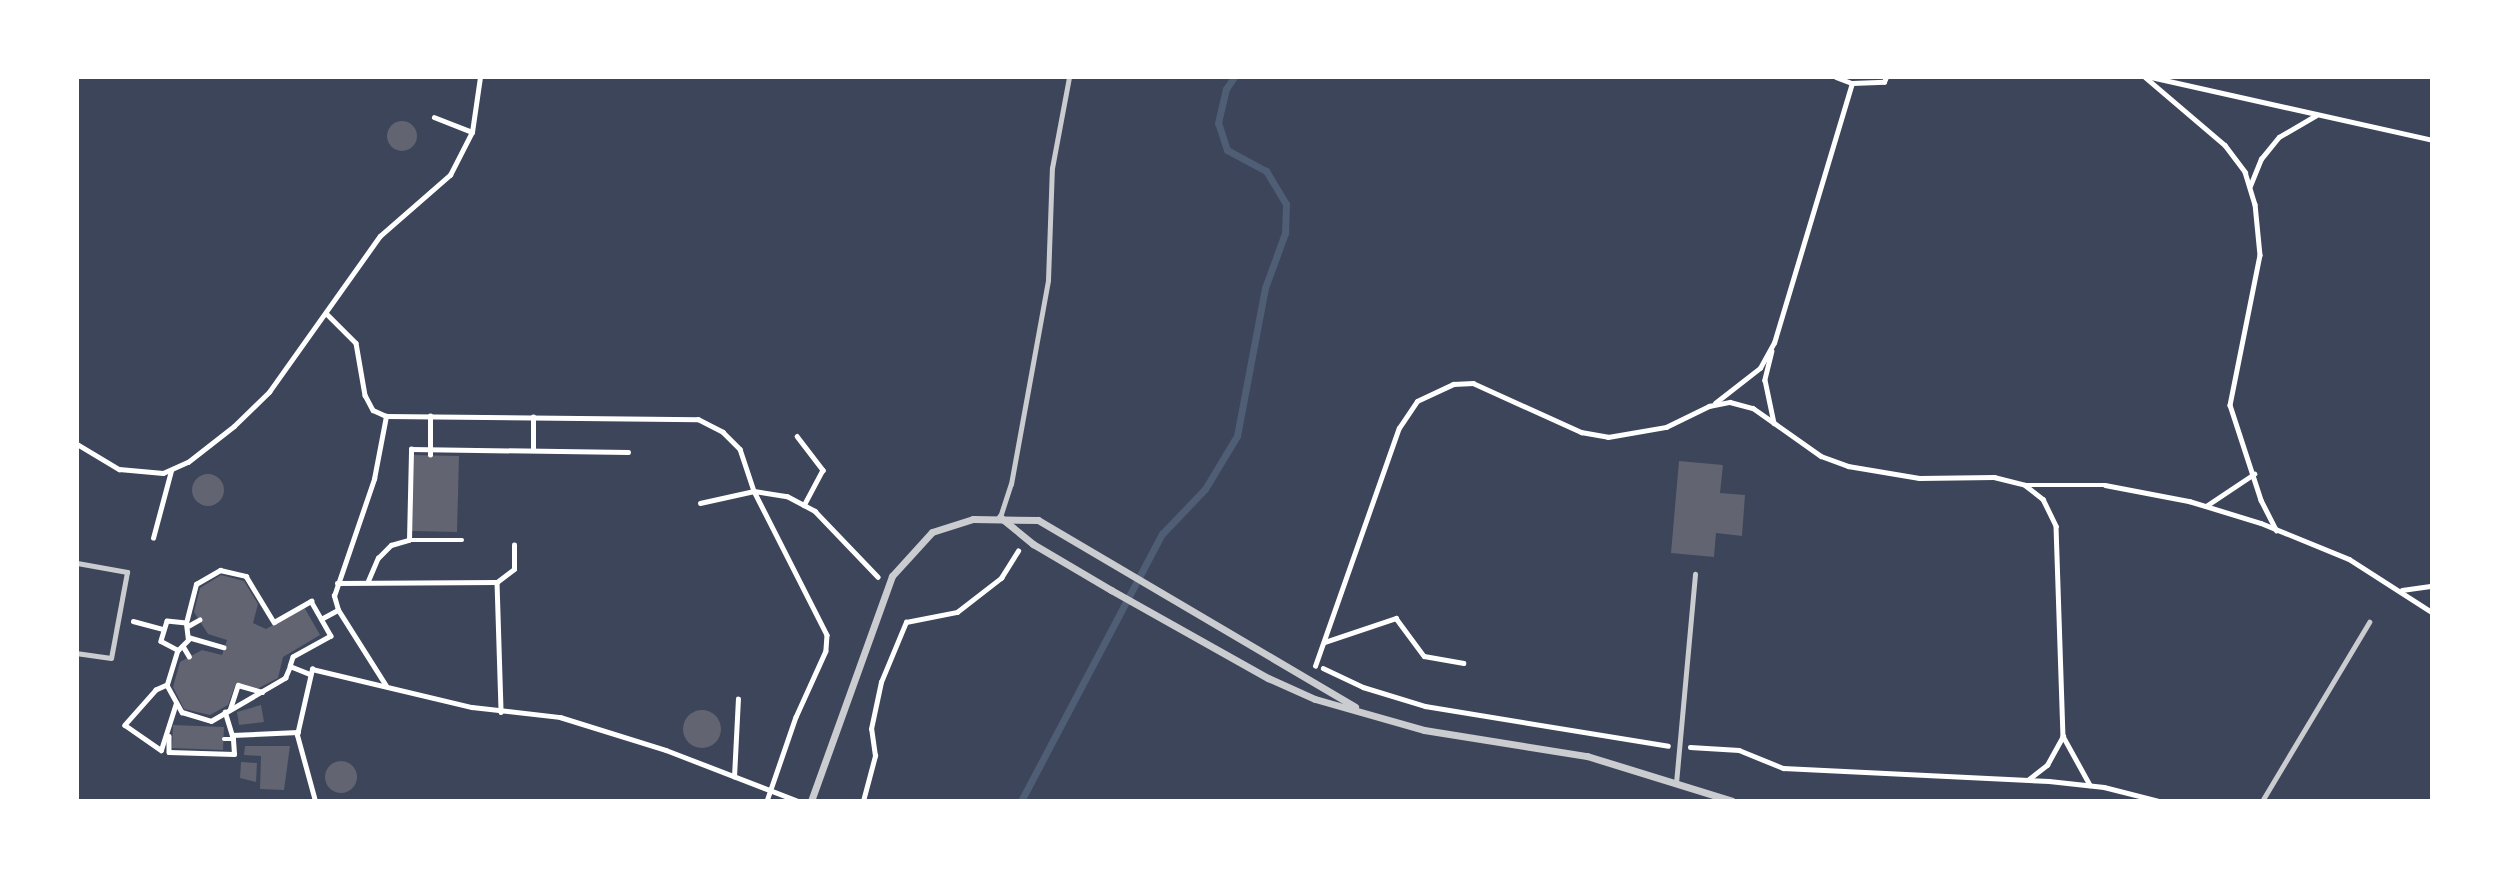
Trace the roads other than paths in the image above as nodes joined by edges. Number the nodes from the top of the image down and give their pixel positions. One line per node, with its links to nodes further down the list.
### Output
1 (1069, 77): 2 (lane)
2 (1000, 517): 7 (street); 7 (street); 9 (street)
3 (77, 563): 6 (lane)
4 (1695, 574): 8 (lane)
5 (2369, 622): 11 (lane)
6 (77, 653)
7 (1371, 715): 8 (street)
8 (1676, 783): 10 (street)
9 (811, 801)
10 (1732, 801)
11 (2262, 801)

